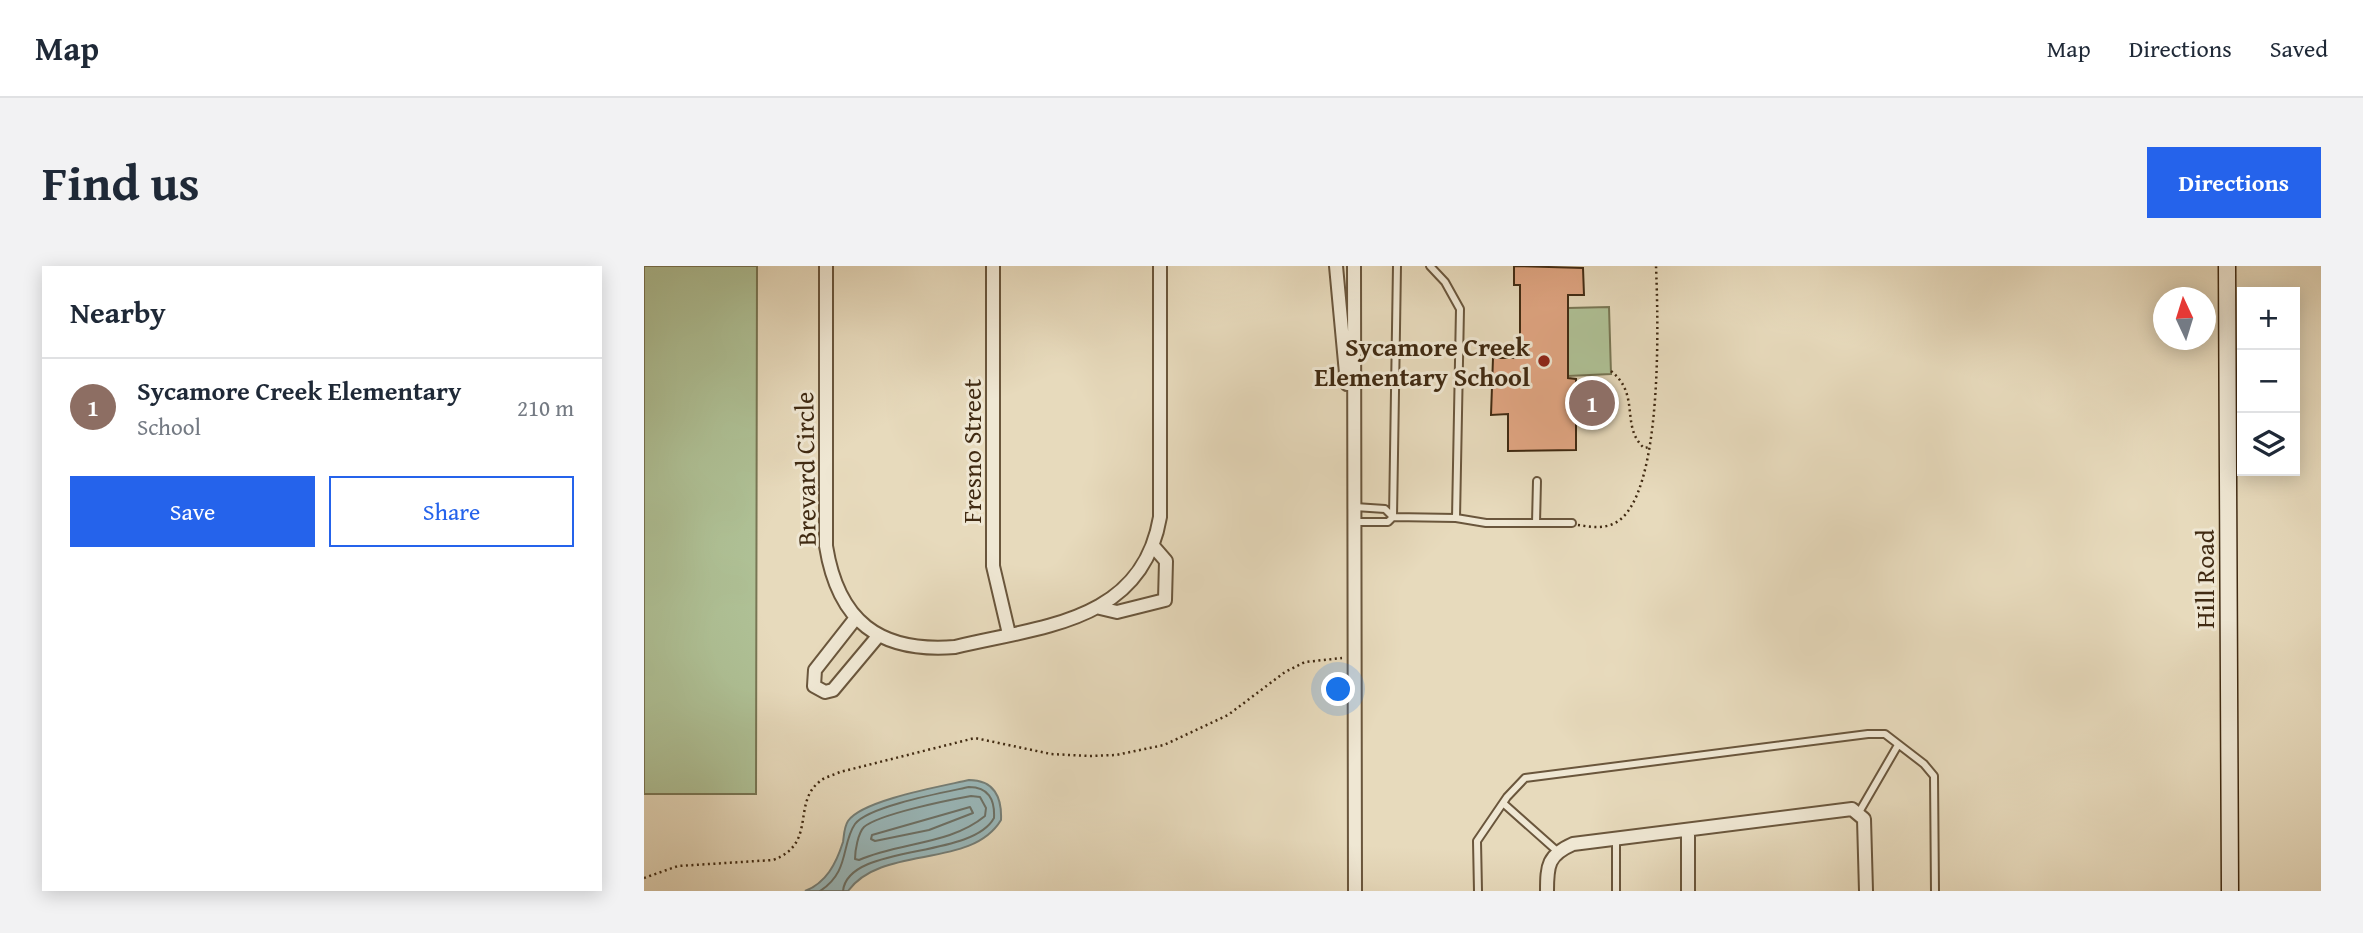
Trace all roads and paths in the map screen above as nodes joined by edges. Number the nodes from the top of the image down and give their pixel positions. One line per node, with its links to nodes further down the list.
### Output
1 (826, 266): 22 (street, Brevard Circle)
2 (993, 266): 23 (street, Fresno Street)
3 (1160, 266): 20 (street, Brevard Circle)
4 (1336, 266): 12 (street)
5 (1354, 266): 12 (street)
6 (1396, 266): 15 (lane)
7 (1430, 266): 16 (lane)
8 (1656, 266): 11 (path)
9 (2227, 266): 40 (main road, Hill Road)
10 (1611, 371): 11 (path)
11 (1651, 447): 19 (path)
12 (1355, 462): 14 (street)
13 (1537, 481): 18 (lane)
14 (1355, 507): 15 (lane); 17 (street)
15 (1394, 517): 16 (lane); 17 (lane)
16 (1456, 518): 18 (lane)
17 (1355, 522): 25 (street)
18 (1536, 523): 19 (lane)
19 (1572, 523)
20 (1153, 546): 21 (street, Brevard Circle); 21 (street, Brevard Circle)
21 (1100, 608): 23 (street, Brevard Circle)
22 (855, 619): 24 (street, Brevard Circle); 24 (street)
23 (1009, 634): 24 (street, Brevard Circle)
24 (879, 635)
25 (1355, 658): 32 (path); 33 (street)
26 (1898, 745): 27 (lane); 28 (lane); 39 (lane)
27 (1503, 803): 31 (lane); 34 (lane)
28 (1858, 814): 29 (street); 38 (street)
29 (1688, 830): 30 (street); 37 (street)
30 (1616, 838): 31 (street); 36 (lane)
31 (1557, 851): 35 (street)
32 (644, 878)
33 (1355, 891)
34 (1478, 891)
35 (1547, 891)
36 (1616, 891)
37 (1688, 891)
38 (1866, 891)
39 (1935, 891)
40 (2230, 891)

